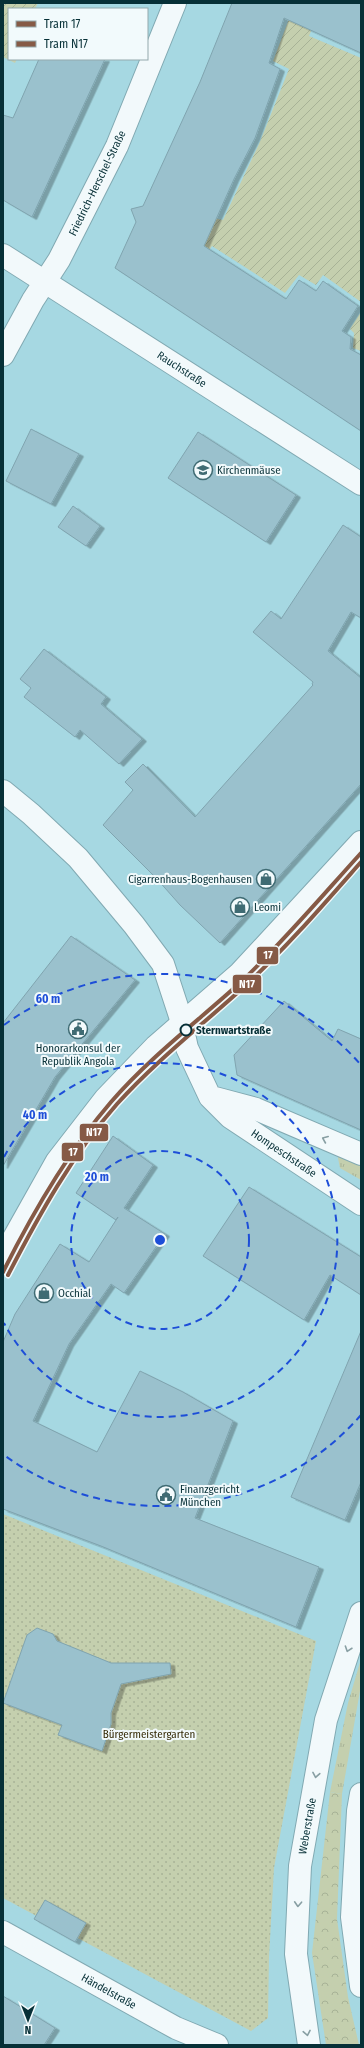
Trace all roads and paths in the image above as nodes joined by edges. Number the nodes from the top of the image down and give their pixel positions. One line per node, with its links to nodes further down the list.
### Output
1 (175, 3): 3 (street, Friedrich-Herschel-Straße)
2 (3, 255): 3 (street, Rauchstraße)
3 (46, 281): 4 (street, Friedrich-Herschel-Straße); 5 (street, Rauchstraße)
4 (3, 355)
5 (361, 484)
6 (3, 791): 8 (street)
7 (361, 842): 8 (street)
8 (182, 1023): 9 (street, Hompeschstraße); 12 (street)
9 (210, 1097): 10 (street, Hompeschstraße, one-way to 9); 11 (street, Hompeschstraße)
10 (361, 1154)
11 (361, 1204)
12 (3, 1257)
13 (361, 1613): 18 (street, Weberstraße, one-way to 18)
14 (361, 1794): 16 (street)
15 (3, 1932): 17 (street, Händelstraße)
16 (361, 1986)
17 (217, 2045)
18 (309, 2045)

